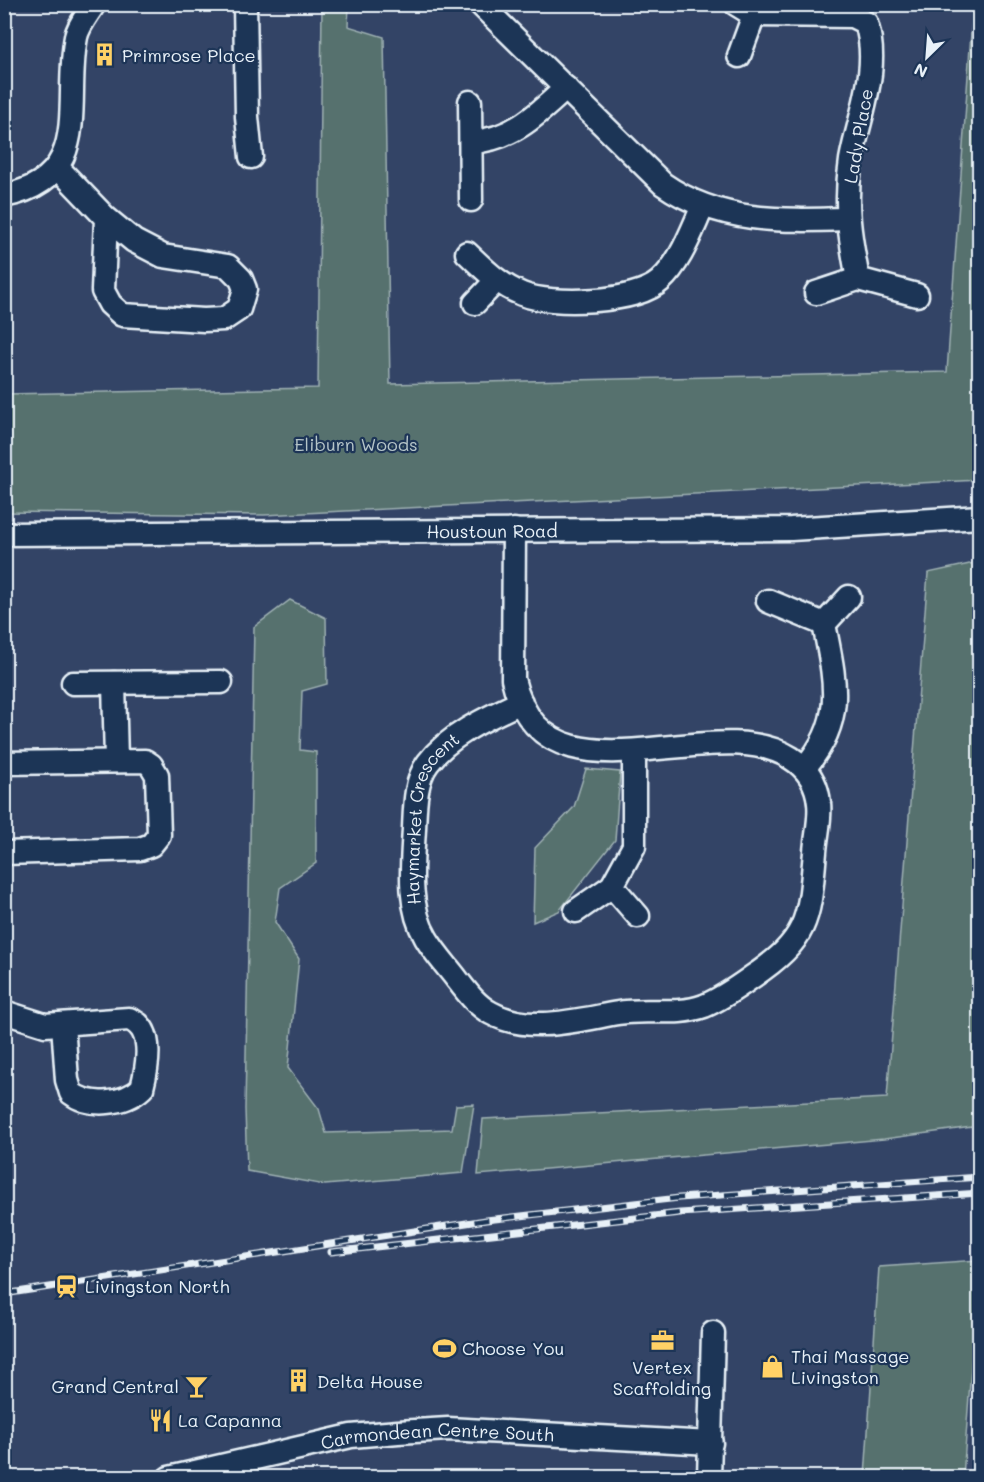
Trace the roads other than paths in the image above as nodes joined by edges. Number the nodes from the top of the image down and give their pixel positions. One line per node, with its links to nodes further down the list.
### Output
1 (94, 4): 10 (street)
2 (245, 4): 9 (street)
3 (480, 4): 6 (street)
4 (745, 10): 5 (street, Lady Place); 15 (street, Lady Place)
5 (739, 56)
6 (566, 88): 8 (street); 13 (street)
7 (470, 102): 8 (street)
8 (471, 142): 12 (street)
9 (251, 157)
10 (57, 167): 11 (street); 14 (street)
11 (4, 196)
12 (471, 200)
13 (703, 206): 15 (street); 18 (street)
14 (106, 218): 14 (street)
15 (847, 219): 17 (street, Lady Place)
16 (467, 253): 18 (street)
17 (858, 279): 19 (street); 20 (street)
18 (496, 281): 21 (street)
19 (816, 293)
20 (916, 295)
21 (476, 303)
22 (980, 517): 23 (street, Houstoun Road)
23 (514, 530): 24 (street, Houstoun Road); 31 (street)
24 (4, 534)
25 (849, 597): 27 (street)
26 (768, 601): 27 (street)
27 (824, 624): 35 (street)
28 (221, 682): 30 (street)
29 (73, 683): 30 (street)
30 (114, 683): 33 (street)
31 (521, 702): 32 (street); 35 (street, Haymarket Crescent)
32 (634, 751): 35 (street); 37 (street)
33 (116, 760): 34 (street); 36 (street)
34 (4, 763)
35 (805, 767)
36 (4, 853)
37 (612, 886): 38 (street); 39 (street)
38 (576, 912)
39 (638, 916)
40 (4, 1012): 41 (street)
41 (63, 1024): 41 (street)
42 (713, 1333): 43 (street)
43 (711, 1443): 44 (street, Carmondean Centre South); 45 (street)
44 (169, 1478)
45 (709, 1478)

